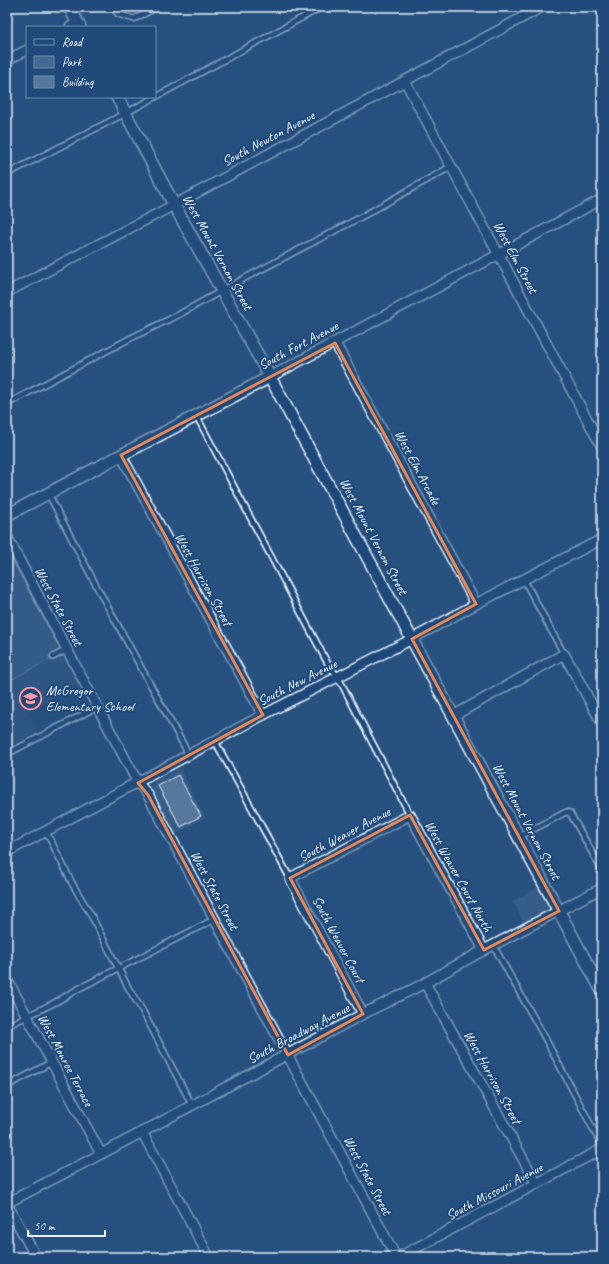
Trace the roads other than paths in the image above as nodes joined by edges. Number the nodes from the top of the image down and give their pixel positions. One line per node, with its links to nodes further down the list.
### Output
1 (69, 7): 6 (street)
2 (112, 7): 3 (lane)
3 (158, 7)
4 (322, 7): 10 (lane)
5 (539, 8): 9 (street, South Newton Avenue)
6 (76, 26)
7 (26, 50): 8 (street)
8 (7, 60)
9 (405, 80): 14 (street, West Elm Street); 17 (street, South Newton Avenue)
10 (156, 97)
11 (118, 98): 13 (street, West Mount Vernon Street)
12 (154, 98): 13 (lane)
13 (126, 113): 15 (lane); 17 (street, West Mount Vernon Street)
14 (452, 166): 18 (street, West Elm Street); 19 (lane)
15 (7, 174)
16 (602, 199): 18 (street, South Fort Avenue)
17 (174, 205): 19 (street, West Mount Vernon Street); 20 (street, South Newton Avenue)
18 (500, 255): 21 (street, South Fort Avenue); 25 (street, West Elm Street)
19 (222, 290): 22 (street, West Mount Vernon Street); 23 (lane)
20 (7, 292)
21 (335, 343): 22 (street, South Fort Avenue); 32 (street, West Elm Arcade)
22 (270, 377): 24 (street, South Fort Avenue); 33 (street, West Mount Vernon Street)
23 (7, 404)
24 (196, 416): 26 (street, South Fort Avenue); 37 (lane)
25 (602, 447)
26 (121, 455): 27 (street, South Fort Avenue); 39 (street, West Harrison Street)
27 (48, 493): 28 (street, South Fort Avenue); 44 (lane)
28 (7, 515)
29 (7, 537): 34 (street, West State Street)
30 (602, 539): 31 (street, South New Avenue)
31 (524, 580): 32 (street, South New Avenue); 35 (lane)
32 (476, 604): 33 (street, South New Avenue)
33 (412, 639): 37 (street, South New Avenue); 40 (street, West Mount Vernon Street)
34 (66, 650): 36 (lane); 38 (street, West State Street)
35 (564, 654): 40 (street); 41 (street)
36 (53, 657)
37 (338, 677): 39 (street, South New Avenue); 46 (lane)
38 (97, 708): 43 (lane); 45 (street, West State Street)
39 (263, 715): 42 (street, South New Avenue)
40 (453, 716): 48 (street, West Mount Vernon Street)
41 (602, 723)
42 (215, 741): 44 (street, South New Avenue); 51 (lane)
43 (7, 754)
44 (189, 755): 45 (street, South New Avenue)
45 (138, 783): 47 (street, South New Avenue); 54 (street, West State Street)
46 (410, 815): 51 (street, South Weaver Avenue); 56 (street, West Weaver Court North)
47 (45, 832): 49 (street, South New Avenue); 57 (lane)
48 (519, 837): 50 (lane); 53 (street, West Mount Vernon Street)
49 (7, 852)
50 (602, 870)
51 (290, 878): 61 (street, South Weaver Court)
52 (602, 888): 53 (street, South Broadway Avenue)
53 (559, 911): 55 (street, South Broadway Avenue); 60 (street, West Mount Vernon Street)
54 (214, 919): 57 (lane); 64 (street, West State Street)
55 (493, 945): 56 (street, South Broadway Avenue); 69 (lane)
56 (484, 950): 59 (street, South Broadway Avenue)
57 (118, 968): 62 (lane); 67 (lane)
58 (7, 979): 62 (street, West Monroe Terrace)
59 (425, 983): 61 (street, South Broadway Avenue); 71 (street, West Harrison Street)
60 (602, 991)
61 (363, 1014): 64 (street, South Broadway Avenue)
62 (27, 1016): 63 (lane); 65 (street, West Monroe Terrace)
63 (7, 1026)
64 (288, 1055): 67 (street, South Broadway Avenue); 75 (street, West State Street)
65 (52, 1062): 66 (lane); 70 (street, West Monroe Terrace)
66 (7, 1086)
67 (192, 1105): 68 (street, South Broadway Avenue)
68 (142, 1132): 70 (street, South Broadway Avenue); 74 (street)
69 (602, 1148): 71 (street, South Missouri Avenue)
70 (101, 1154): 72 (street, South Broadway Avenue)
71 (537, 1184): 75 (street, South Missouri Avenue)
72 (7, 1203): 73 (street)
73 (36, 1257)
74 (209, 1257)
75 (398, 1257)

